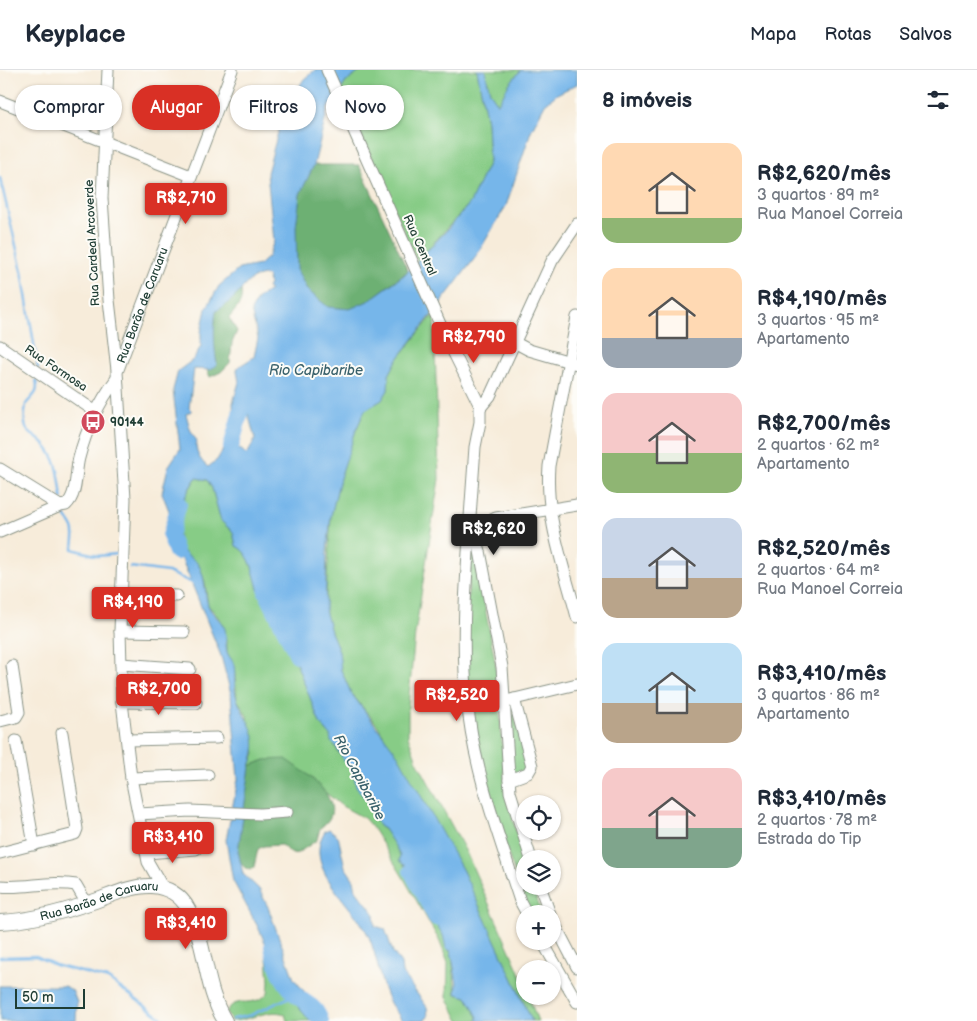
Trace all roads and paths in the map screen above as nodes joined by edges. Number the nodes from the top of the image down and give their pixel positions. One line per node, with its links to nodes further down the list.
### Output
1 (232, 70): 6 (street, Rua Barão de Caruaru)
2 (327, 70): 15 (street, Rua Central)
3 (108, 76): 5 (street, Rua Cardeal Arcoverde)
4 (1, 97): 5 (street)
5 (106, 143): 6 (street); 9 (street, Rua Cardeal Arcoverde)
6 (191, 176): 10 (street, Rua Barão de Caruaru)
7 (576, 226): 11 (street)
8 (577, 317): 13 (street)
9 (112, 334): 10 (street); 14 (street, Rua Cardeal Arcoverde)
10 (130, 335): 14 (street, Rua Barão de Caruaru)
11 (514, 342): 13 (street); 15 (street)
12 (0, 346): 16 (street, Rua Formosa)
13 (573, 363): 20 (street)
14 (117, 375): 16 (street); 23 (street, Rua Barão de Caruaru)
15 (480, 406): 21 (street)
16 (96, 412): 19 (street)
17 (0, 469): 19 (street)
18 (577, 505): 20 (street)
19 (60, 506): 22 (street)
20 (549, 510): 21 (street); 25 (street)
21 (472, 523): 32 (street); 53 (street)
22 (0, 532)
23 (122, 594): 24 (street); 26 (street, Rua Barão de Caruaru)
24 (177, 596)
25 (577, 617)
26 (120, 632): 27 (street); 28 (street, Rua Barão de Caruaru)
27 (184, 632)
28 (121, 664): 30 (street); 33 (street, Rua Barão de Caruaru)
29 (12, 666): 35 (street)
30 (190, 668)
31 (577, 684): 32 (street)
32 (509, 700): 42 (street); 42 (street)
33 (122, 702): 34 (street); 38 (street, Rua Barão de Caruaru)
34 (196, 703)
35 (0, 721)
36 (62, 733): 45 (street)
37 (217, 738): 38 (street)
38 (127, 740): 41 (street, Rua Barão de Caruaru)
39 (16, 741): 45 (street)
40 (208, 775): 41 (street)
41 (132, 778): 44 (street, Rua Barão de Caruaru)
42 (509, 780): 47 (street)
43 (287, 812): 44 (street)
44 (139, 814): 49 (street, Rua Barão de Caruaru)
45 (34, 845): 48 (street)
46 (196, 849): 49 (street)
47 (528, 850)
48 (0, 852)
49 (148, 858): 51 (street, Rua Barão de Caruaru)
50 (0, 886): 52 (street)
51 (156, 887): 52 (street, Rua Barão de Caruaru); 59 (street)
52 (87, 904): 54 (street, Rua Barão de Caruaru)
53 (522, 905)
54 (0, 922)
55 (561, 936): 57 (street)
56 (547, 950): 58 (street)
57 (577, 967)
58 (577, 1002)
59 (225, 1021)

